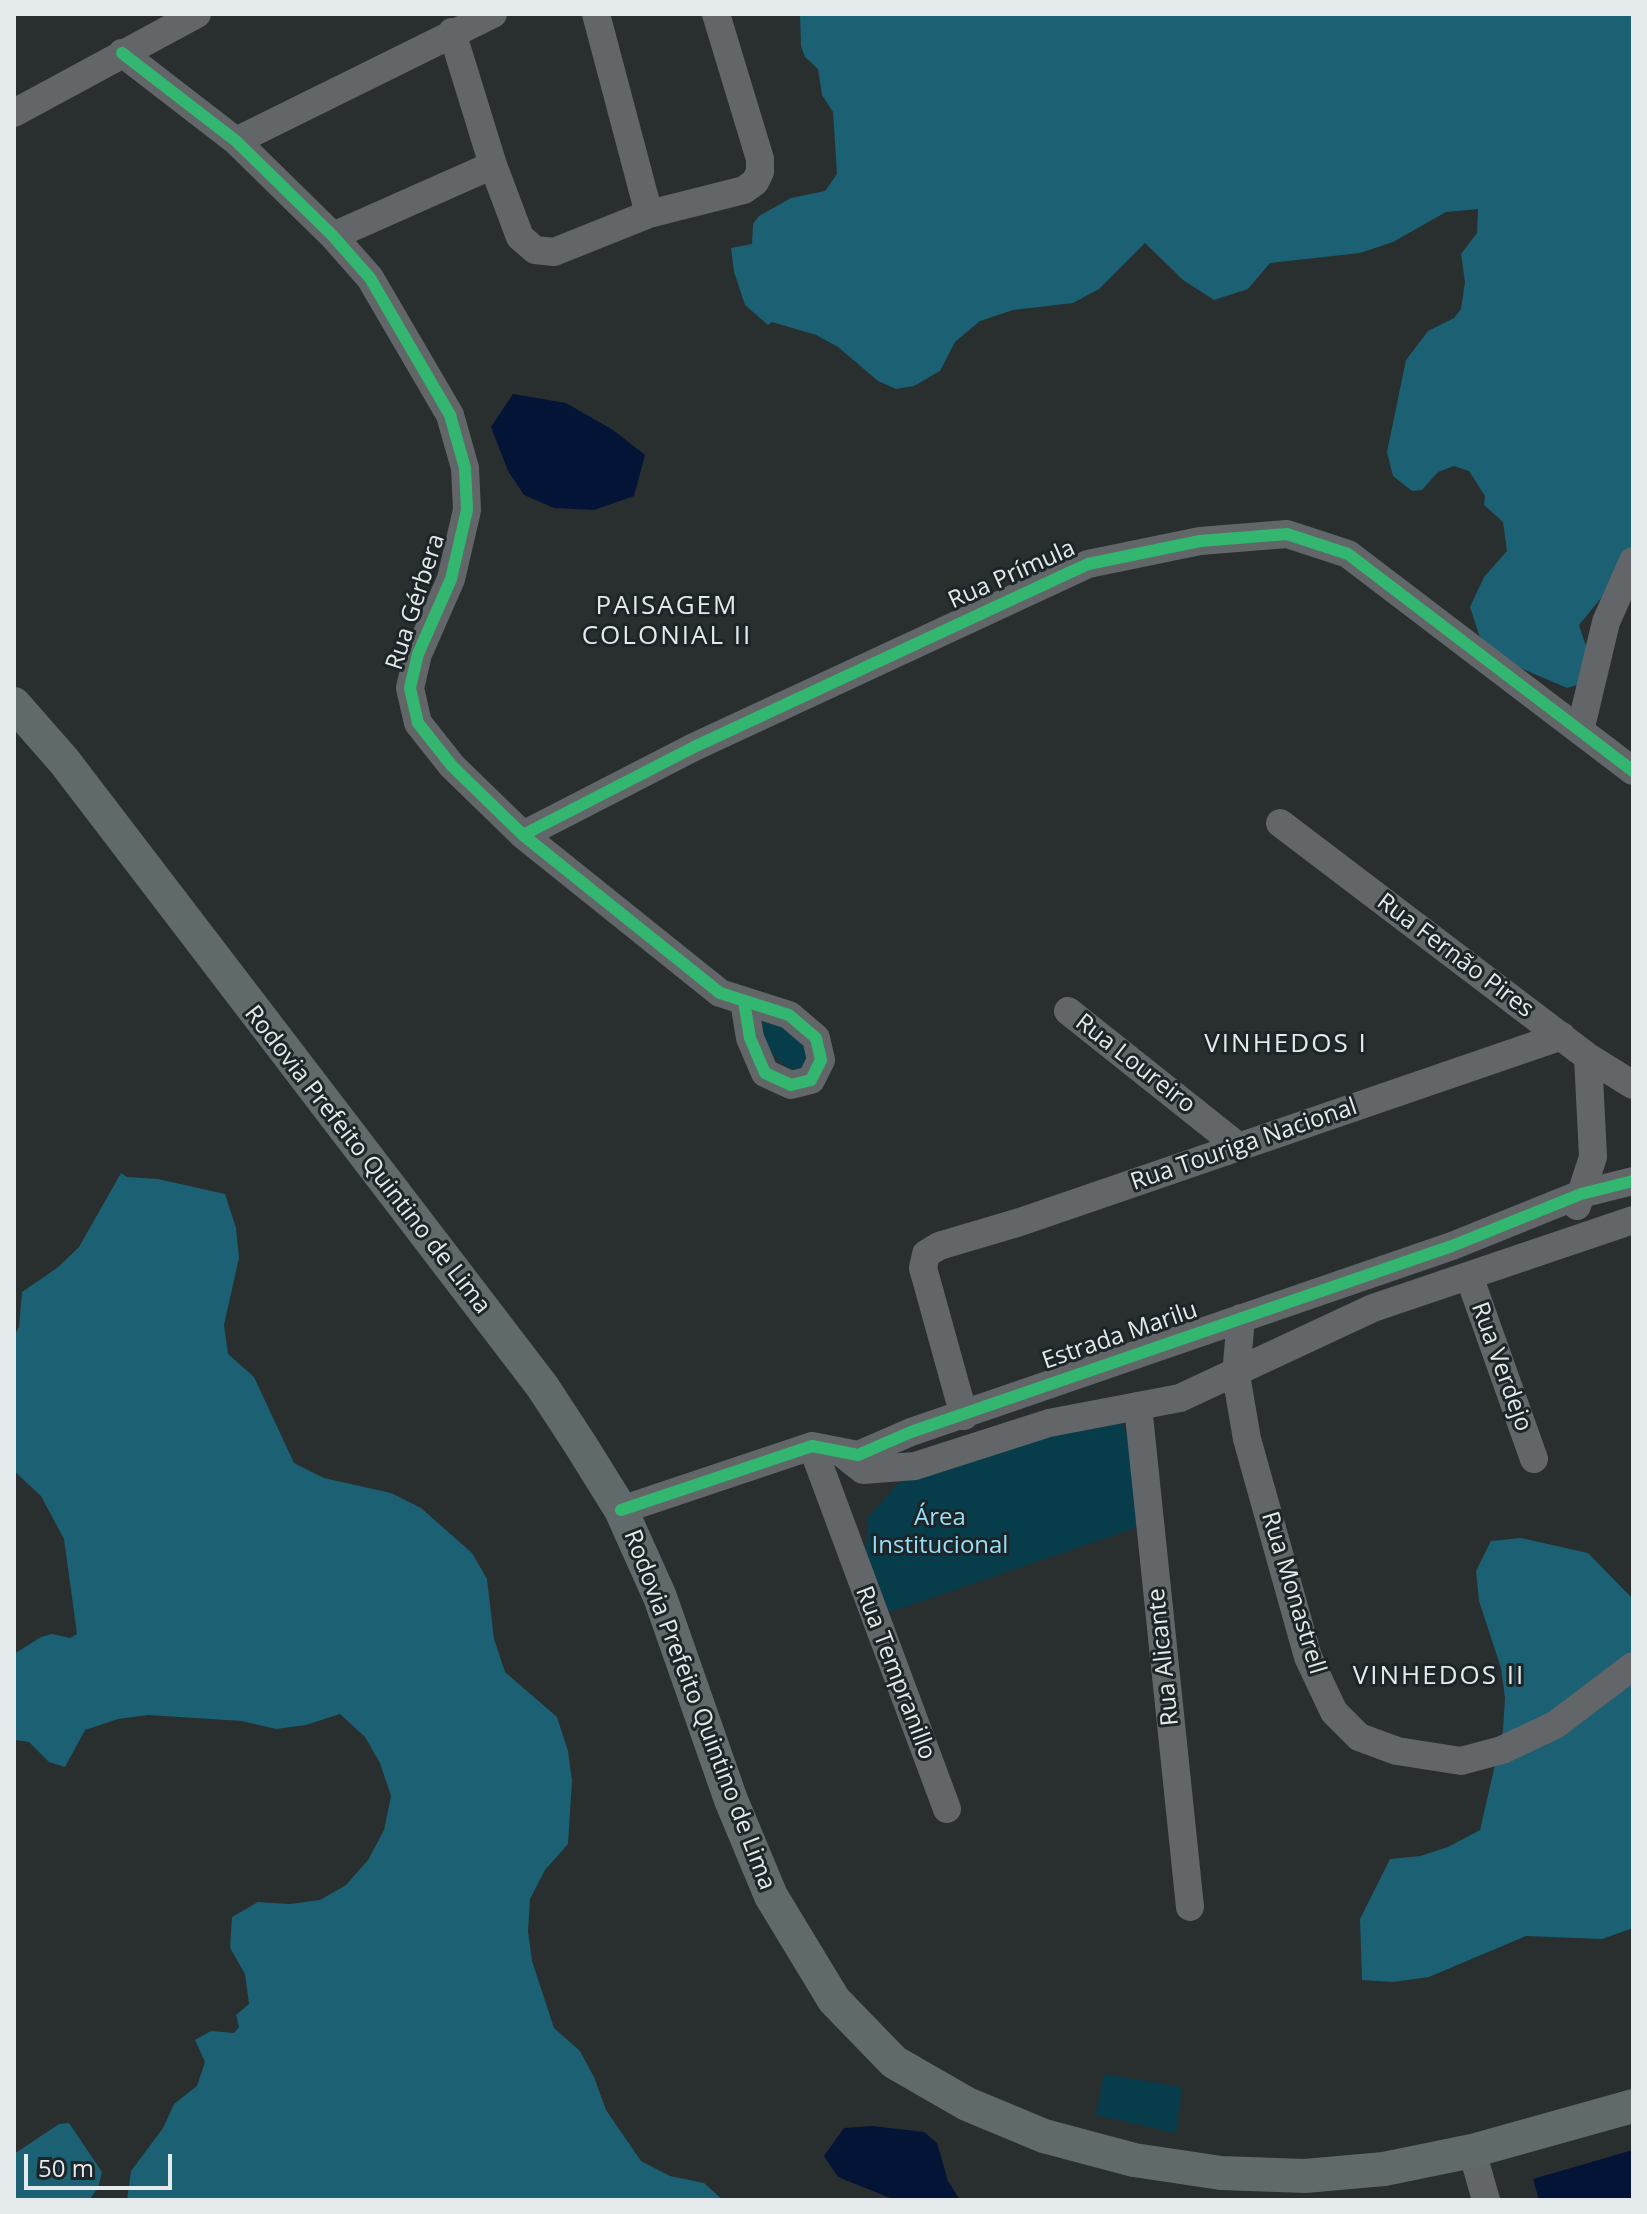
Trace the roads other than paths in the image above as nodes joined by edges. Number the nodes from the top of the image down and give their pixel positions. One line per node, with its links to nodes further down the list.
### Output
1 (197, 14): 6 (street)
2 (493, 14): 5 (street)
3 (596, 14): 10 (street)
4 (716, 14): 10 (street)
5 (452, 32): 8 (street); 9 (street)
6 (122, 53): 7 (street); 8 (street, Rua Gérbera)
7 (14, 113)
8 (236, 141): 11 (street, Rua Gérbera)
9 (493, 165): 10 (street); 11 (street)
10 (649, 214)
11 (333, 236): 17 (street, Rua Gérbera)
12 (1633, 561): 14 (street)
13 (14, 704): 35 (main road, Rodovia Prefeito Quintino de Lima)
14 (1580, 731): 15 (street, Rua Prímula); 17 (street, Rua Prímula)
15 (1633, 771)
16 (1280, 823): 20 (street, Rua Fernão Pires)
17 (523, 835): 18 (street, Rua Gérbera)
18 (744, 1001)
19 (1068, 1011): 23 (street, Rua Loureiro)
20 (1562, 1036): 21 (street, Rua Fernão Pires); 23 (street, Rua Touriga Nacional)
21 (1588, 1057): 22 (street, Rua Fernão Pires); 25 (street)
22 (1633, 1085)
23 (1239, 1147): 32 (street, Rua Touriga Nacional)
24 (1633, 1181): 25 (street, Estrada Marilu)
25 (1581, 1194): 27 (street); 29 (street, Estrada Marilu)
26 (1633, 1220): 27 (street)
27 (1565, 1241): 28 (street)
28 (1469, 1276): 30 (street); 34 (street, Rua Verdejo)
29 (1241, 1318): 30 (street, Rua Monastrell); 32 (street, Estrada Marilu)
30 (1236, 1375): 31 (street); 36 (street, Rua Monastrell)
31 (1138, 1406): 33 (street); 38 (street, Rua Alicante)
32 (964, 1416): 33 (street, Estrada Marilu)
33 (824, 1447): 35 (street, Estrada Marilu); 37 (street, Rua Tempranillo)
34 (1534, 1459)
35 (621, 1510): 40 (main road, Rodovia Prefeito Quintino de Lima)
36 (1633, 1666)
37 (947, 1809)
38 (1190, 1907)
39 (1633, 2106): 40 (main road, Rodovia Prefeito Quintino de Lima)
40 (1472, 2151): 41 (street)
41 (1486, 2200)

